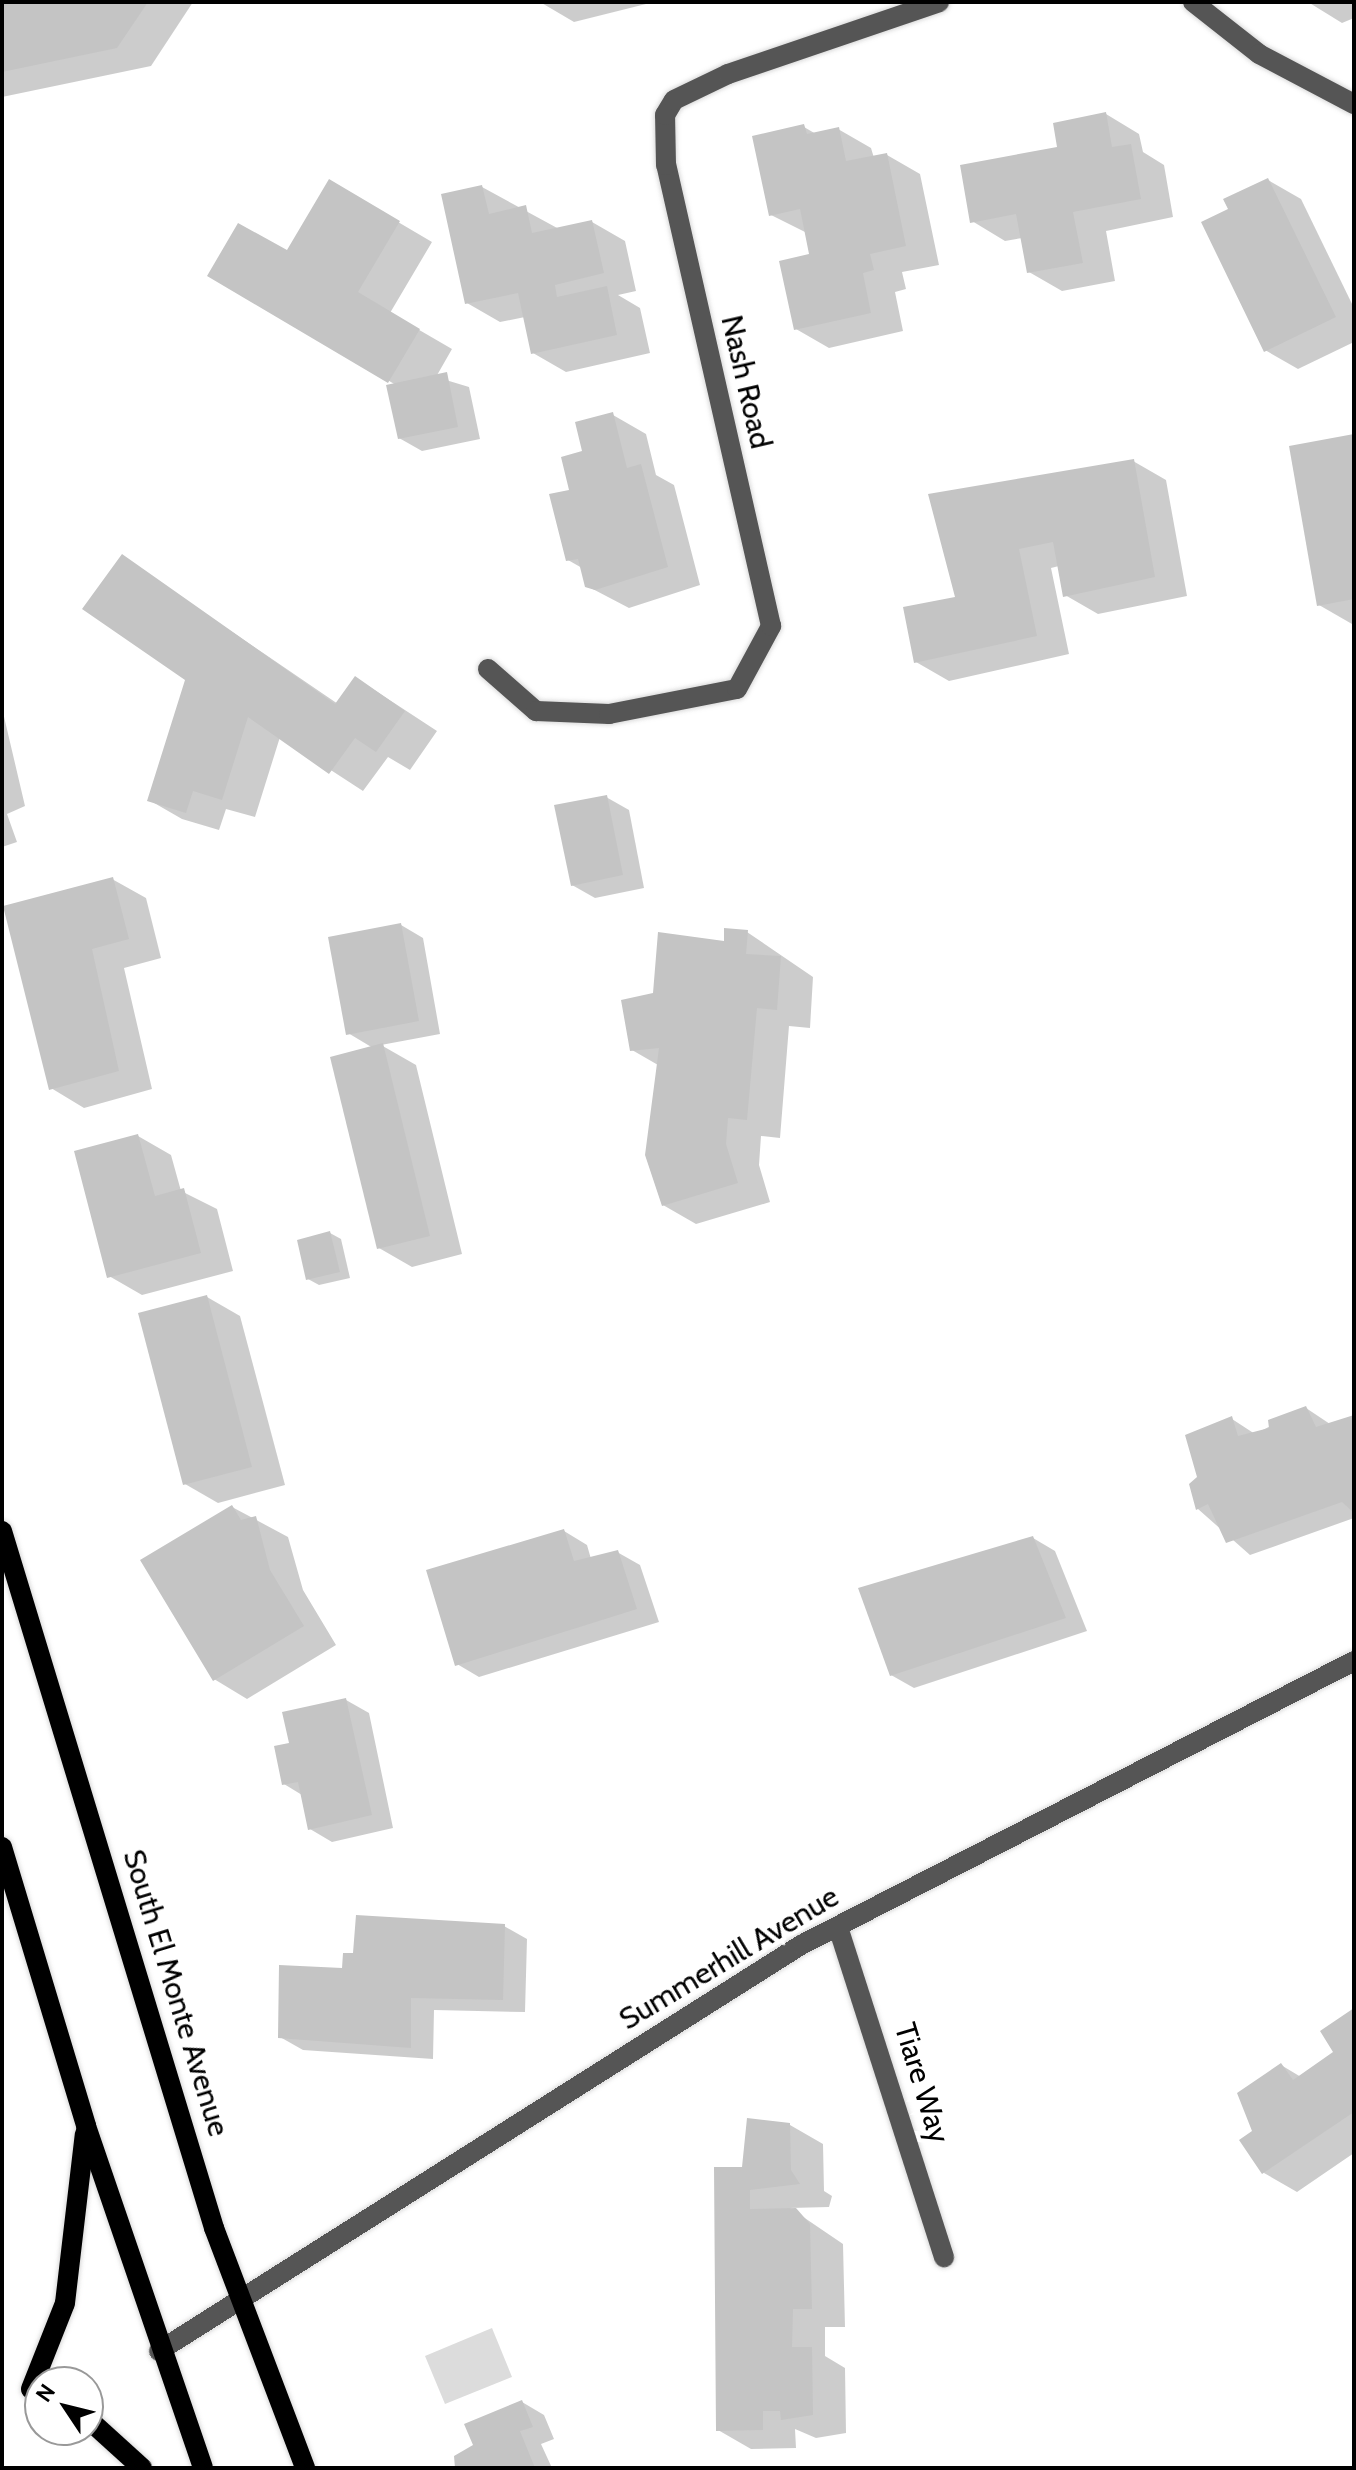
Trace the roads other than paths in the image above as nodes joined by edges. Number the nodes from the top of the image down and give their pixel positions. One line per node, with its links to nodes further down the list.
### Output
1 (939, 2): 4 (street, Nash Road)
2 (1193, 2): 3 (street)
3 (1354, 104)
4 (488, 669)
5 (2, 1531): 11 (main road, South El Monte Avenue)
6 (1354, 1661): 8 (street, Summerhill Avenue)
7 (2, 1847): 9 (main road)
8 (838, 1927): 10 (street, Tiare Way); 11 (street, Summerhill Avenue)
9 (86, 2126): 12 (main road); 13 (main road)
10 (944, 2257)
11 (242, 2293): 12 (street, Summerhill Avenue); 17 (main road, South El Monte Avenue)
12 (159, 2351): 16 (main road)
13 (40, 2366)
14 (104, 2434): 15 (main road)
15 (142, 2468)
16 (203, 2468)
17 (305, 2468)

